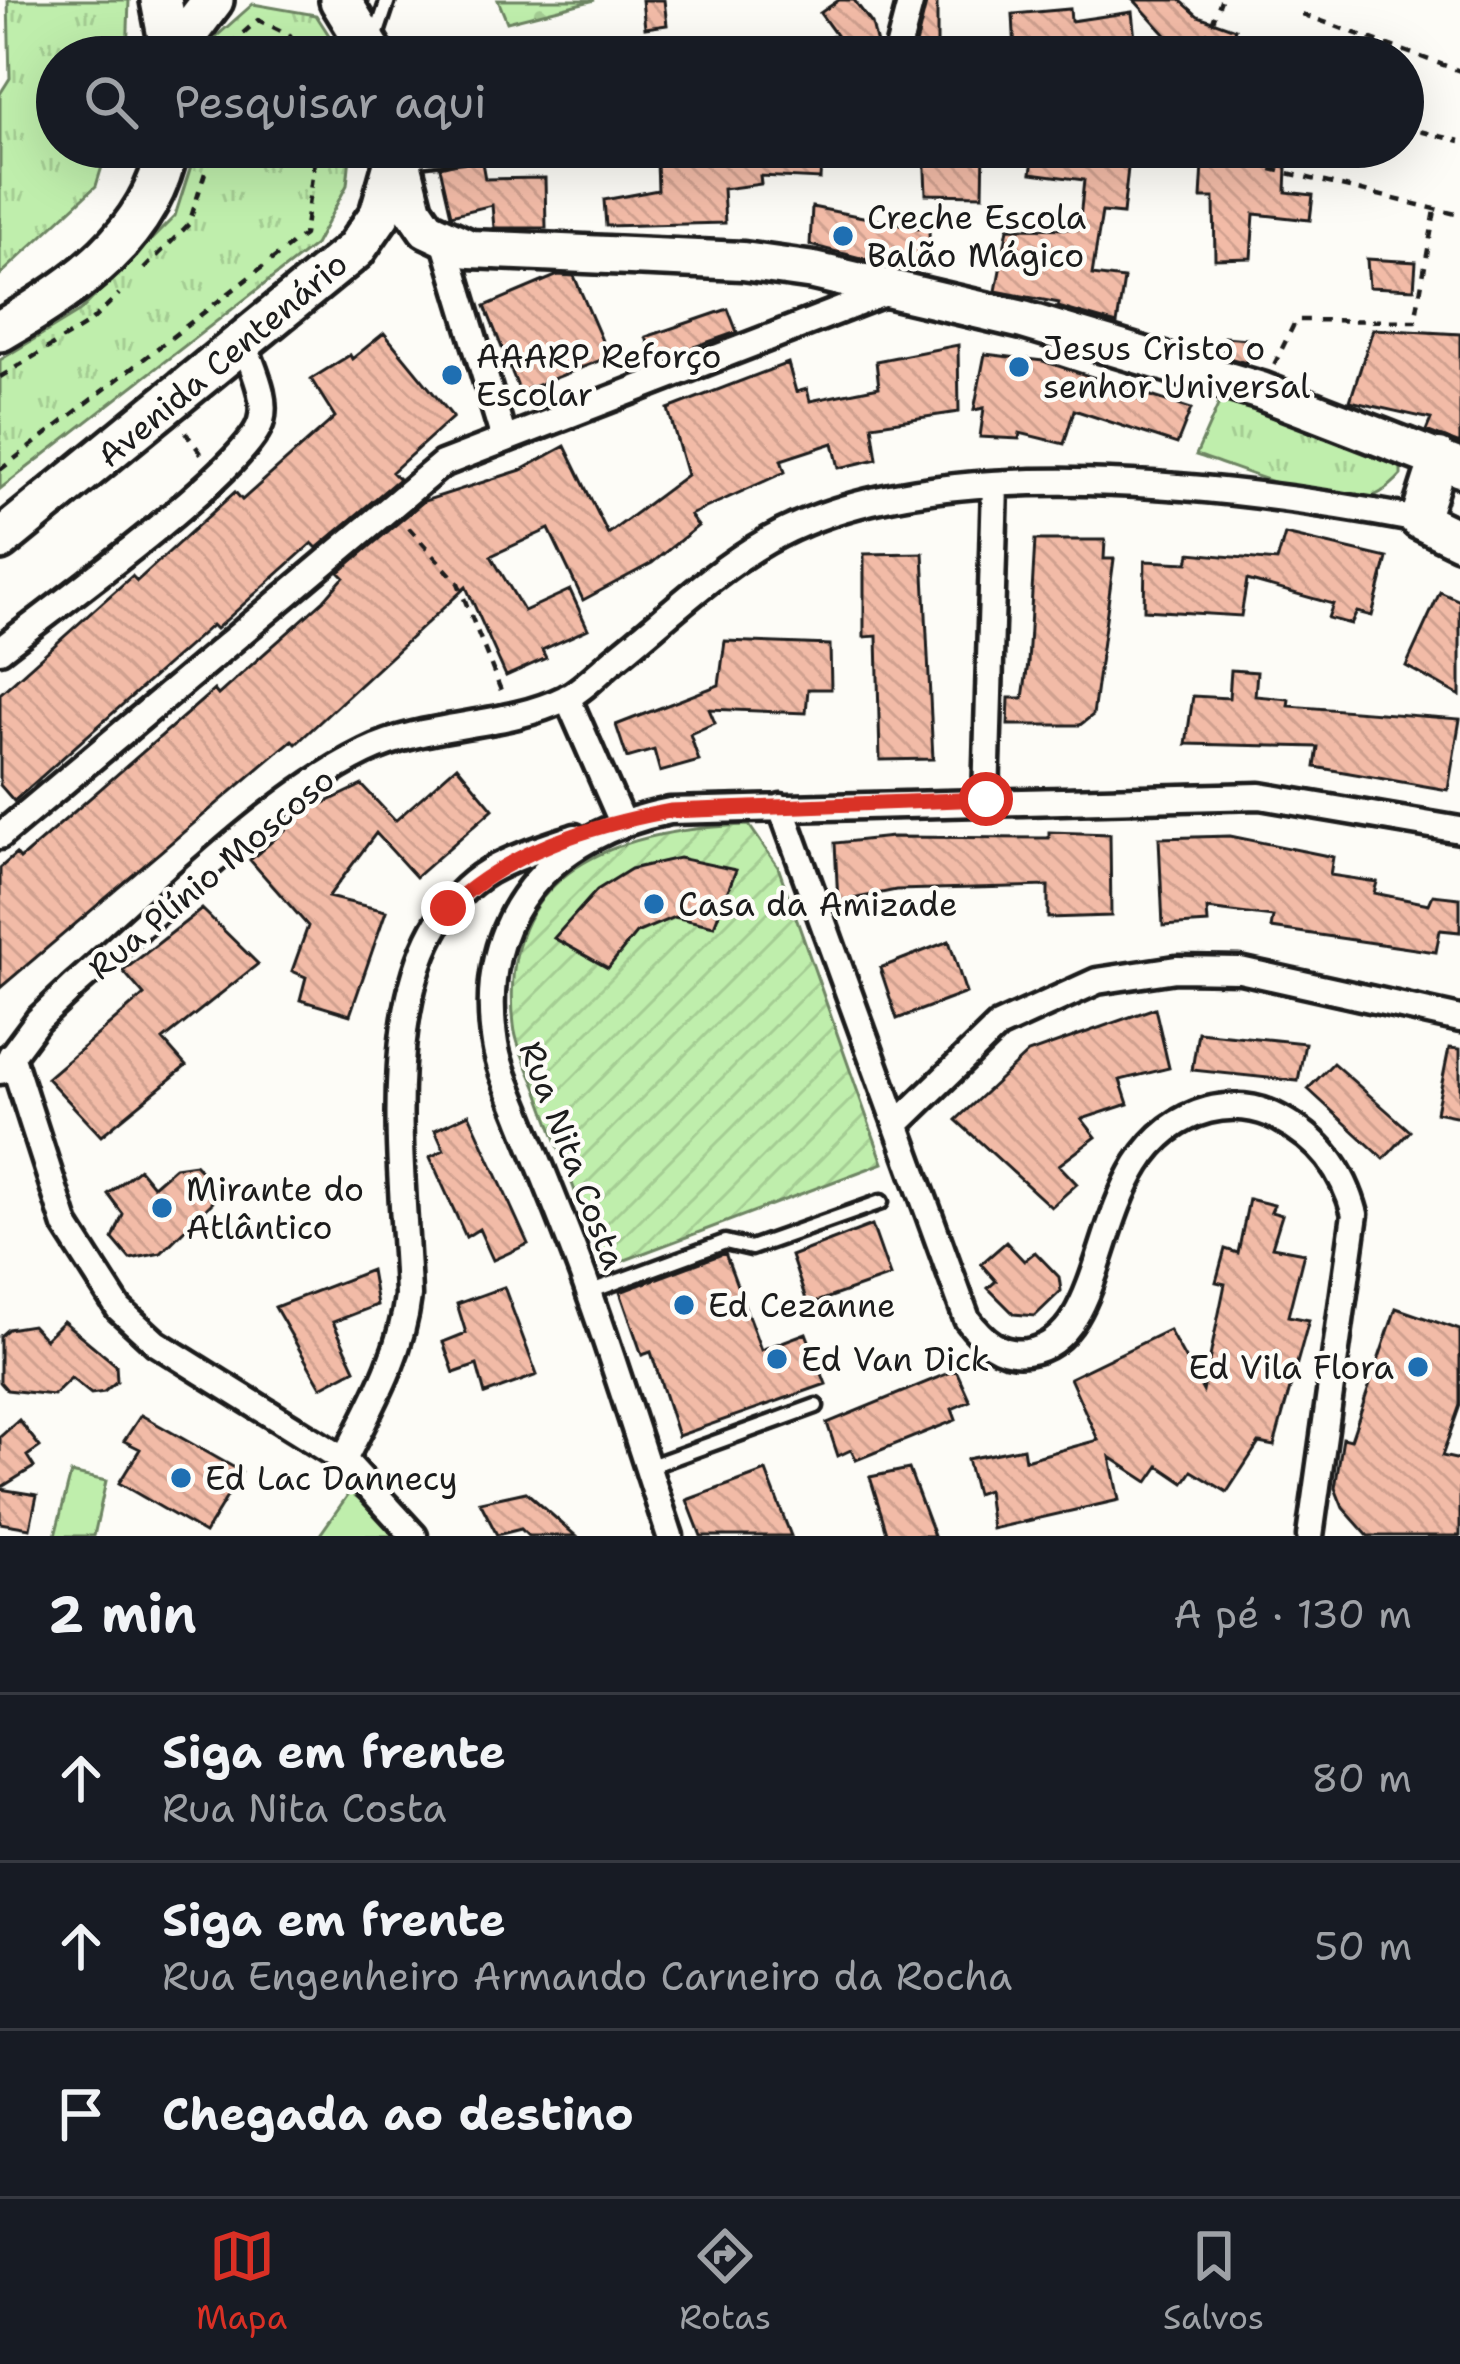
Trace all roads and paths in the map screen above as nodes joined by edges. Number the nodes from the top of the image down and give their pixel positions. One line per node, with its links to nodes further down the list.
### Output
1 (160, 0): 8 (main road)
2 (213, 0): 9 (main road)
3 (388, 0): 13 (lane)
4 (911, 0): 14 (street)
5 (1222, 0): 15 (path)
6 (339, 2): 12 (main road)
7 (1303, 14): 16 (path)
8 (168, 36)
9 (187, 36)
10 (240, 36): 11 (path)
11 (290, 36)
12 (362, 36)
13 (378, 36)
14 (902, 36)
15 (1207, 36)
16 (1364, 36)
17 (1424, 58): 18 (path)
18 (1460, 71)
19 (1424, 132): 20 (path)
20 (1460, 141)
21 (164, 168): 30 (main road)
22 (313, 168): 36 (path)
23 (395, 168): 31 (main road, Avenida Centenário)
24 (404, 168): 28 (street)
25 (1269, 168): 26 (path)
26 (1436, 206): 27 (path); 32 (path)
27 (1460, 214)
28 (444, 240): 29 (street); 34 (street)
29 (894, 290): 32 (street); 34 (street)
30 (0, 331)
31 (244, 342): 33 (main road, Avenida Centenário); 37 (street)
32 (1261, 391): 35 (street)
33 (166, 407): 37 (path); 41 (main road, Avenida Centenário)
34 (504, 439): 39 (street)
35 (1449, 463): 40 (street)
36 (0, 470)
37 (217, 476): 43 (street)
38 (995, 485): 40 (street, Rua Plínio Moscoso); 44 (street, Rua Plínio Moscoso); 46 (street)
39 (387, 505): 45 (path); 50 (street)
40 (1419, 520): 42 (street, Rua Plínio Moscoso)
41 (0, 540)
42 (1460, 540)
43 (0, 650)
44 (567, 697): 45 (street, Rua Plínio Moscoso); 48 (street)
45 (511, 716): 52 (street, Rua Plínio Moscoso)
46 (986, 799): 47 (street, Rua Nita Costa); 49 (street, Rua Nita Costa)
47 (781, 807): 48 (street, Rua Nita Costa); 53 (street)
48 (621, 820): 55 (street, Rua Nita Costa); 57 (street)
49 (1460, 830)
50 (0, 836)
51 (1460, 1019): 53 (street)
52 (6, 1063): 57 (street)
53 (898, 1123): 61 (street)
54 (880, 1202): 55 (lane)
55 (589, 1292): 58 (street, Rua Nita Costa)
56 (816, 1406): 58 (lane)
57 (344, 1460): 59 (street)
58 (648, 1468): 60 (street, Rua Nita Costa)
59 (414, 1536)
60 (670, 1536)
61 (1310, 1536)

